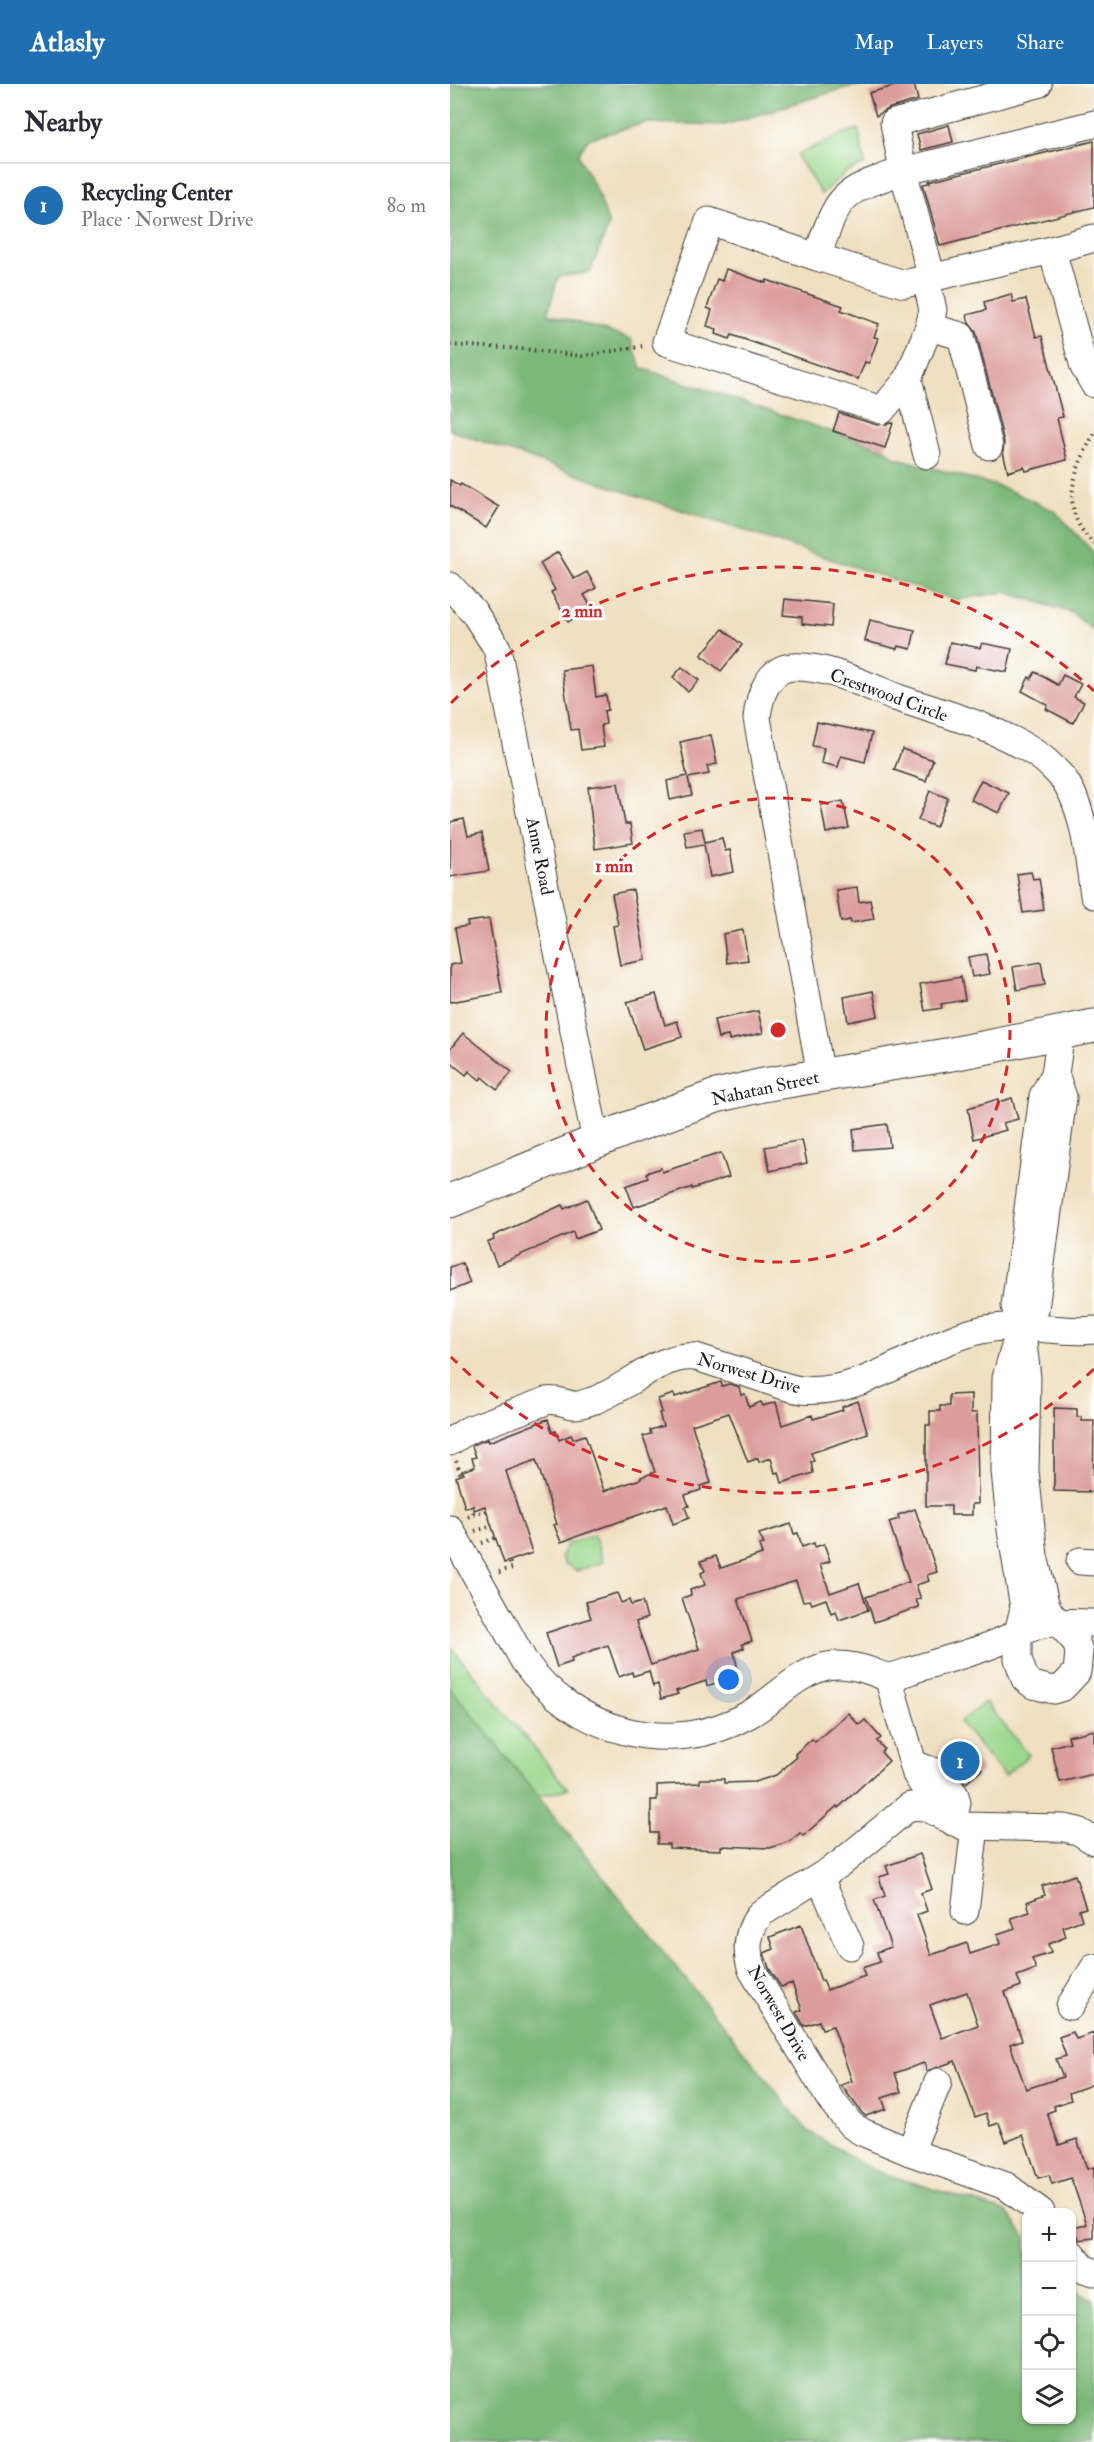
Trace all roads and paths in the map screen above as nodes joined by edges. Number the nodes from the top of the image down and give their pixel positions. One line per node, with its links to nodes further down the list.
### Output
1 (1038, 84): 3 (street)
2 (1094, 124): 3 (street)
3 (903, 171): 6 (street); 7 (street)
4 (1094, 238): 5 (street)
5 (1052, 250): 7 (street); 12 (street)
6 (817, 257): 7 (street); 9 (street)
7 (929, 278): 8 (street)
8 (929, 327): 11 (street); 14 (street)
9 (666, 342): 10 (path); 11 (street)
10 (450, 345)
11 (908, 380): 15 (street)
12 (1094, 384)
13 (1094, 434): 16 (path)
14 (989, 446)
15 (927, 455)
16 (1094, 544)
17 (450, 586): 22 (street, Anne Road)
18 (1094, 895): 21 (street, Crestwood Circle)
19 (1094, 1026): 20 (main road, Nahatan Street)
20 (1061, 1032): 21 (main road, Nahatan Street); 24 (street)
21 (820, 1076): 22 (main road, Nahatan Street)
22 (596, 1141): 23 (main road, Nahatan Street)
23 (450, 1201)
24 (1020, 1325): 25 (street, Norwest Drive); 26 (street, Norwest Drive); 31 (street); 33 (street)
25 (1094, 1330)
26 (453, 1452): 27 (path)
27 (460, 1475)
28 (471, 1506): 29 (path)
29 (487, 1510)
30 (450, 1529): 34 (street)
31 (1060, 1623): 32 (street); 33 (street); 33 (street)
32 (1094, 1623)
33 (1018, 1633): 34 (street)
34 (888, 1677): 35 (street)
35 (915, 1769): 36 (street); 37 (street)
36 (903, 1810): 37 (street); 39 (street, Norwest Drive)
37 (957, 1822): 38 (street); 40 (street)
38 (1094, 1841)
39 (820, 1878): 41 (street); 45 (street, Norwest Drive)
40 (965, 1911)
41 (850, 1946)
42 (1094, 1968): 43 (street)
43 (1070, 2006)
44 (938, 2082): 45 (street)
45 (910, 2152): 46 (street, Norwest Drive)
46 (1036, 2208)
47 (1076, 2260): 48 (street)
48 (1094, 2272)

